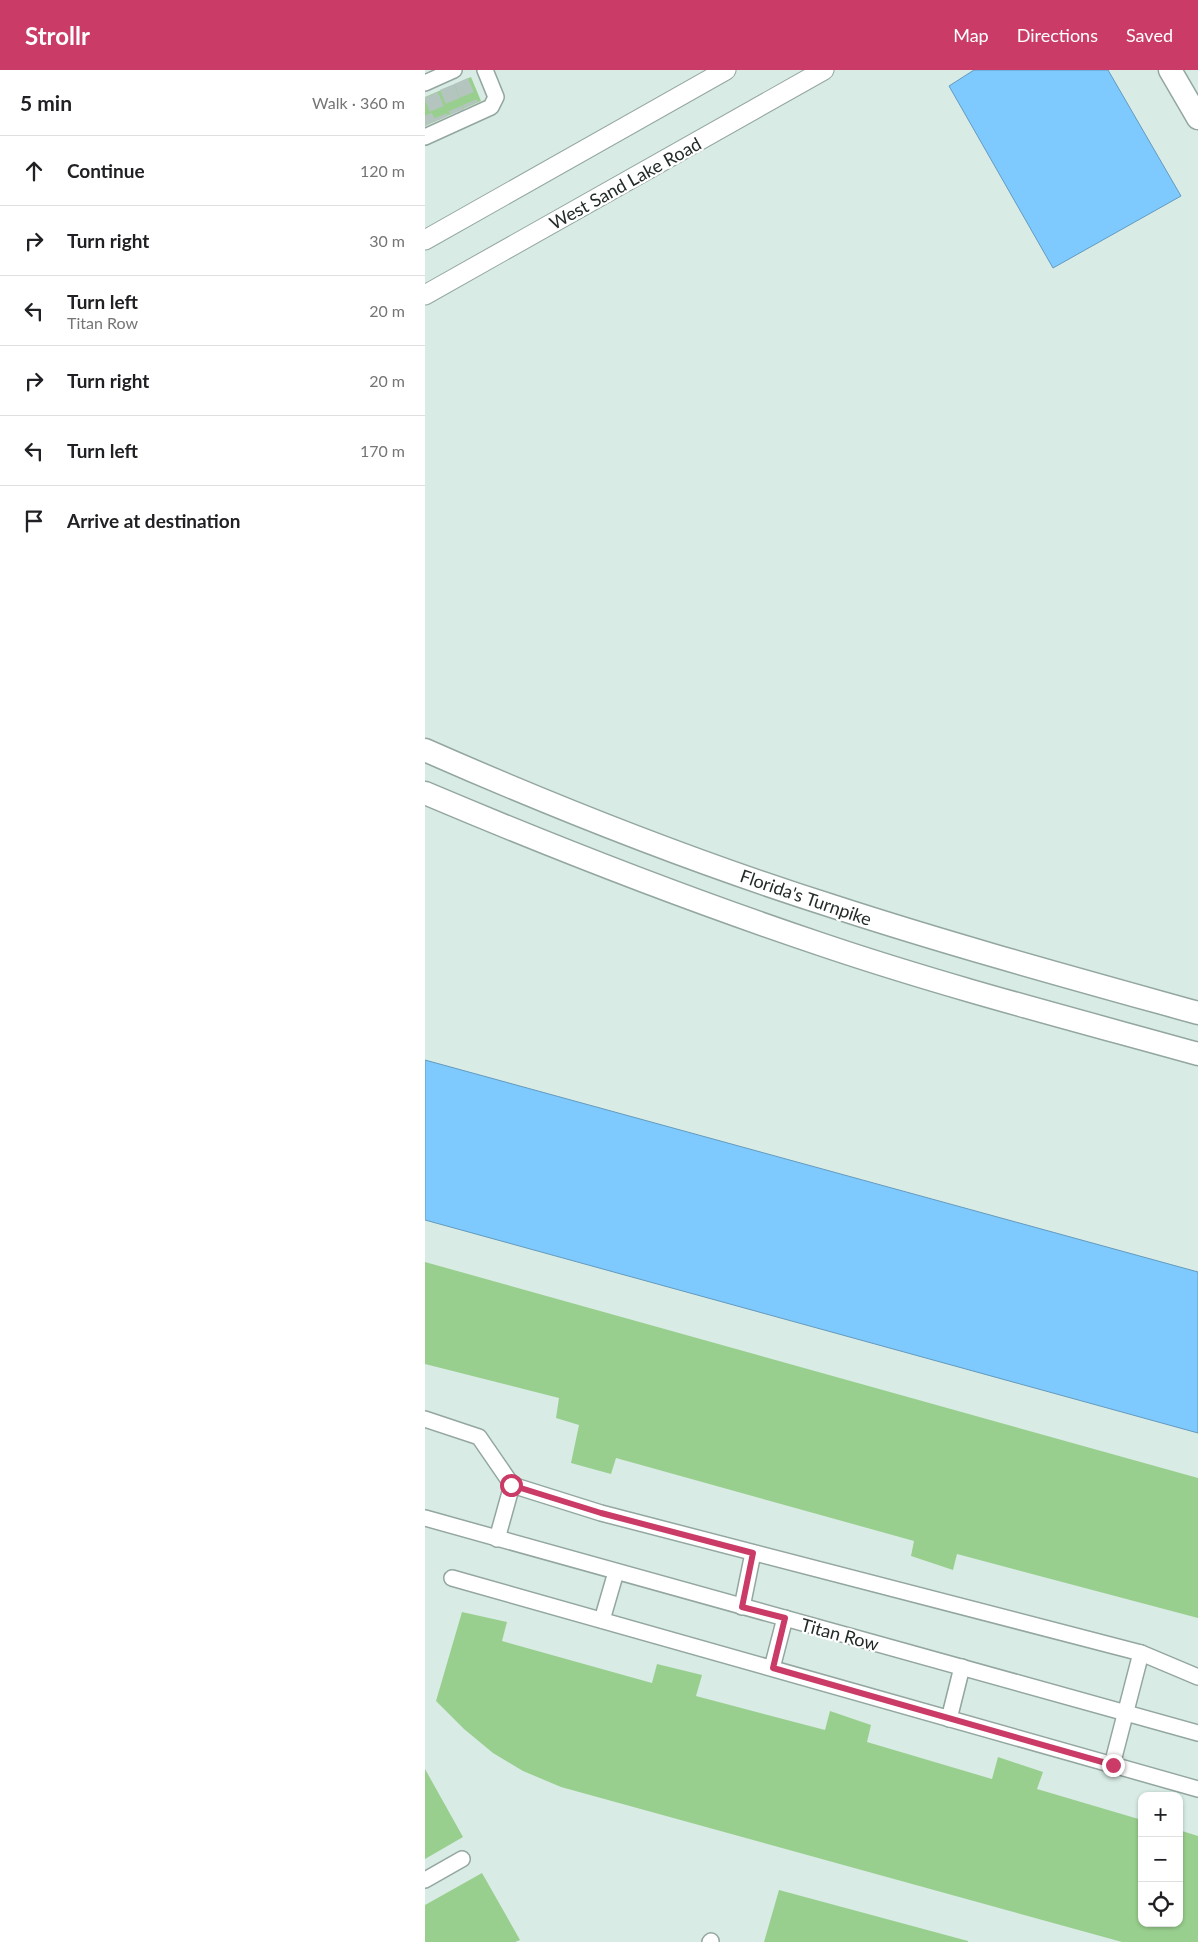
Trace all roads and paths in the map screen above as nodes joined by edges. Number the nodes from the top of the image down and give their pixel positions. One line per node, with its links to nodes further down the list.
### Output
1 (485, 70): 8 (street)
2 (725, 70): 9 (main road)
3 (824, 70): 10 (main road, West Sand Lake Road)
4 (1170, 70): 7 (highway)
5 (452, 77): 6 (street)
6 (427, 87)
7 (1198, 118)
8 (435, 128)
9 (425, 240)
10 (425, 295)
11 (425, 750): 13 (highway, Florida's Turnpike)
12 (425, 793): 14 (highway)
13 (1198, 1013)
14 (1198, 1054)
15 (425, 1420): 16 (street)
16 (511, 1485): 18 (street); 19 (street)
17 (425, 1518): 18 (street, Titan Row)
18 (497, 1538): 20 (street, Titan Row)
19 (753, 1553): 22 (street); 25 (street)
20 (616, 1572): 22 (street, Titan Row); 24 (street)
21 (452, 1578): 24 (street)
22 (742, 1607): 23 (street, Titan Row)
23 (785, 1618): 26 (street); 27 (street, Titan Row)
24 (602, 1620): 26 (street)
25 (1141, 1653): 28 (street); 29 (street)
26 (773, 1668): 30 (street)
27 (961, 1668): 29 (street, Titan Row); 30 (street)
28 (1198, 1677)
29 (1126, 1713): 31 (street, Titan Row); 32 (street)
30 (949, 1719): 32 (street)
31 (1198, 1733)
32 (1113, 1765): 33 (street)
33 (1198, 1789)
34 (462, 1859): 35 (street)
35 (425, 1880)

